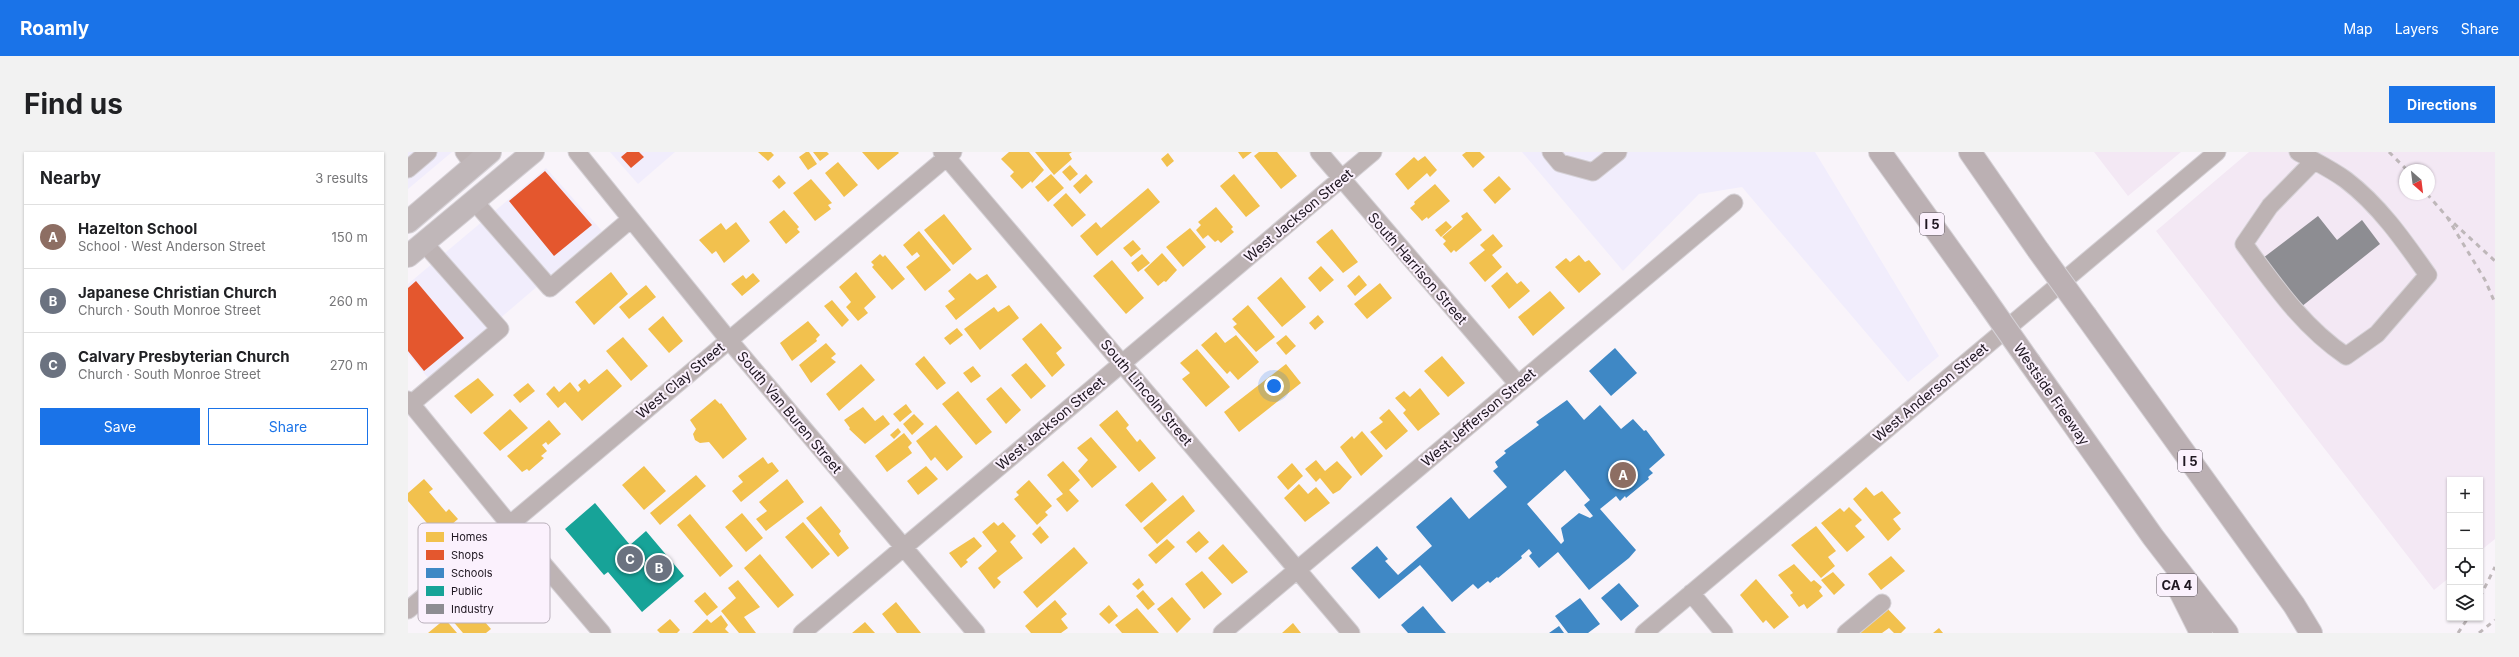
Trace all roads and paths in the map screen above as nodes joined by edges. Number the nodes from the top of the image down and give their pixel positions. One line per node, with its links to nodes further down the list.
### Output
1 (428, 152): 15 (street)
2 (533, 152): 17 (main road)
3 (577, 152): 19 (street, South Van Buren Street)
4 (1319, 152): 16 (street, South Harrison Street)
5 (1373, 152): 16 (street, West Jackson Street)
6 (1551, 152): 7 (street)
7 (1618, 152)
8 (1880, 152): 28 (highway, Westside Freeway / I 5, bridge)
9 (1970, 152): 35 (highway, I 5, bridge)
10 (2217, 152): 32 (street, West Anderson Street)
11 (2298, 152): 14 (street)
12 (947, 154): 22 (street, West Clay Street); 23 (street, South Lincoln Street)
13 (476, 157): 20 (main road)
14 (2314, 161): 14 (street)
15 (408, 169)
16 (1341, 178): 23 (street, West Jackson Street); 24 (street, South Harrison Street)
17 (474, 201): 19 (street); 21 (main road)
18 (1734, 203): 24 (street, West Jefferson Street)
19 (631, 219): 22 (street, South Van Buren Street)
20 (408, 222)
21 (416, 249): 25 (street)
22 (728, 339): 27 (street, West Clay Street); 29 (street, South Van Buren Street)
23 (1123, 362): 29 (street, West Jackson Street); 30 (street, South Lincoln Street)
24 (1517, 383): 30 (street, West Jefferson Street)
25 (409, 402): 26 (street)
26 (508, 523)
27 (512, 523)
28 (2153, 537): 45 (highway, CA 4); 46 (highway, Westside Freeway / I 5)
29 (904, 548): 38 (street, West Jackson Street); 39 (street, South Van Buren Street)
30 (1297, 570): 40 (street, West Jefferson Street); 41 (street, South Lincoln Street)
31 (550, 572): 37 (street)
32 (1691, 593): 42 (street, West Anderson Street); 43 (street)
33 (418, 602): 36 (street, West Clay Street)
34 (1882, 603): 44 (street)
35 (2294, 605): 47 (highway, I 5); 48 (highway)
36 (408, 610)
37 (602, 633)
38 (802, 633)
39 (976, 633)
40 (1222, 633)
41 (1351, 633)
42 (1644, 633)
43 (1724, 633)
44 (1846, 633)
45 (2201, 633)
46 (2227, 633)
47 (2311, 633)
48 (2318, 633)

